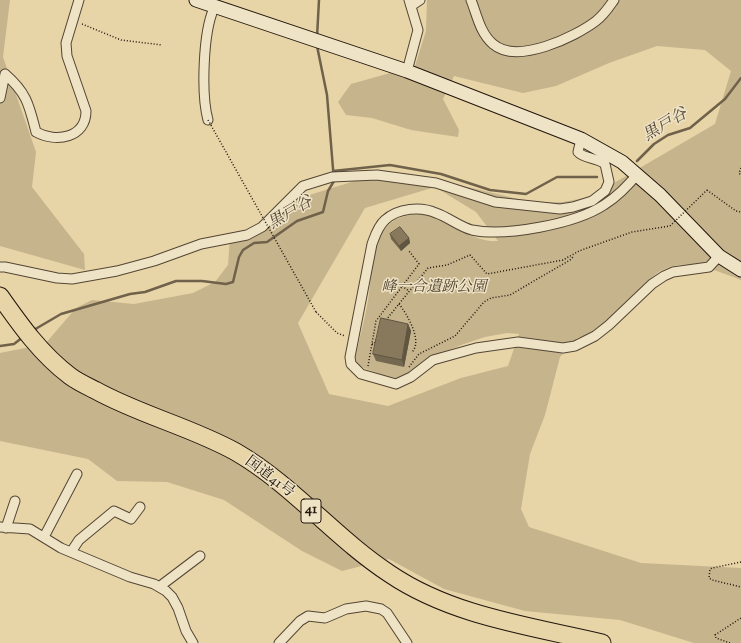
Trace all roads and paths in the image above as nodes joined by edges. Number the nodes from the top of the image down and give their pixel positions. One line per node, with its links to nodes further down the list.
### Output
1 (80, 0): 7 (street)
2 (420, 0): 6 (street)
3 (470, 0): 4 (street)
4 (614, 0)
5 (206, 3): 9 (street); 11 (street)
6 (410, 3): 9 (street)
7 (72, 21): 8 (path); 10 (street)
8 (162, 45)
9 (407, 71): 12 (street)
10 (0, 98)
11 (208, 120): 28 (path, bridge)
12 (581, 139): 14 (street); 20 (street)
13 (741, 168): 15 (path)
14 (638, 174): 19 (street); 28 (street)
15 (741, 175)
16 (741, 212): 18 (path, bridge)
17 (409, 251): 22 (path)
18 (574, 255): 23 (path); 31 (path)
19 (719, 256): 21 (street); 32 (street)
20 (0, 267)
21 (741, 270)
22 (402, 286): 23 (path); 29 (path)
23 (409, 291): 25 (path)
24 (0, 296): 47 (highway, 国道41号 / 41)
25 (399, 304): 26 (path); 30 (path)
26 (382, 324)
27 (377, 338): 29 (path)
28 (354, 340): 32 (street)
29 (372, 344): 32 (path)
30 (412, 352)
31 (407, 370)
32 (366, 376)
33 (77, 474): 37 (street)
34 (15, 501): 36 (street)
35 (140, 507): 38 (street)
36 (3, 527): 37 (street)
37 (44, 537): 38 (street)
38 (71, 552): 41 (street)
39 (200, 556): 41 (street)
40 (741, 562): 42 (path)
41 (159, 587): 44 (street)
42 (741, 587)
43 (741, 618): 48 (path)
44 (193, 643)
45 (279, 643): 46 (street)
46 (407, 643)
47 (602, 643)
48 (730, 643)

